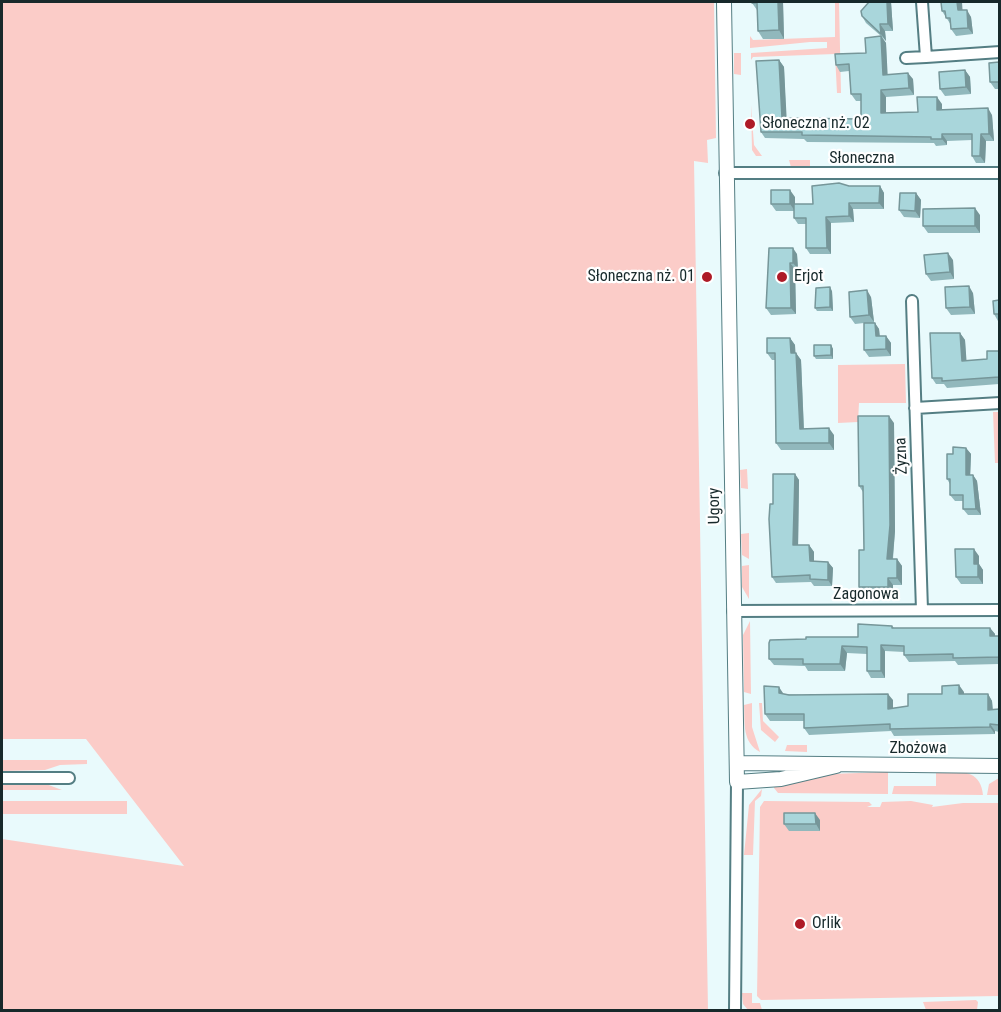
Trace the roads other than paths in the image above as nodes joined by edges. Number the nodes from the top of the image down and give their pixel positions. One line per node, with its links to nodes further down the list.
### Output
1 (724, 2): 6 (street, Ugory)
2 (922, 2): 4 (street)
3 (999, 52): 4 (street)
4 (926, 57): 5 (street)
5 (906, 58)
6 (726, 173): 7 (street, Słoneczna); 13 (street, Ugory)
7 (999, 173)
8 (912, 301): 10 (street, Żyzna)
9 (999, 403): 10 (street)
10 (915, 408): 11 (street, Żyzna)
11 (922, 610): 12 (street, Zagonowa); 13 (street, Zagonowa)
12 (999, 610)
13 (733, 611): 14 (street, Ugory)
14 (737, 763): 16 (street, Zbożowa); 19 (street, Ugory)
15 (999, 765): 16 (street, Zbożowa)
16 (836, 766): 19 (street, Zbożowa)
17 (2, 778): 18 (street)
18 (69, 778)
19 (737, 782): 20 (street, Ugory)
20 (735, 1011)

